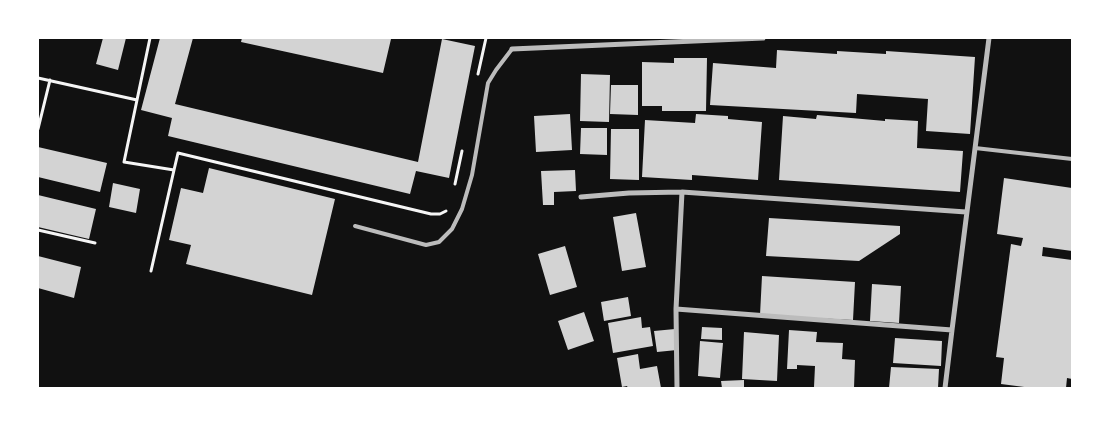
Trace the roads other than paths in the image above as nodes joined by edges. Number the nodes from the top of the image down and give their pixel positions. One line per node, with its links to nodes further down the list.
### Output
1 (763, 38): 3 (street)
2 (989, 38): 4 (street)
3 (512, 49): 9 (lane)
4 (976, 148): 5 (lane); 8 (street)
5 (1072, 160)
6 (682, 192): 7 (street); 8 (street); 10 (street)
7 (581, 197)
8 (966, 212): 11 (street)
9 (354, 226)
10 (676, 309): 11 (street); 12 (street)
11 (952, 330): 13 (street)
12 (676, 388)
13 (945, 388)

